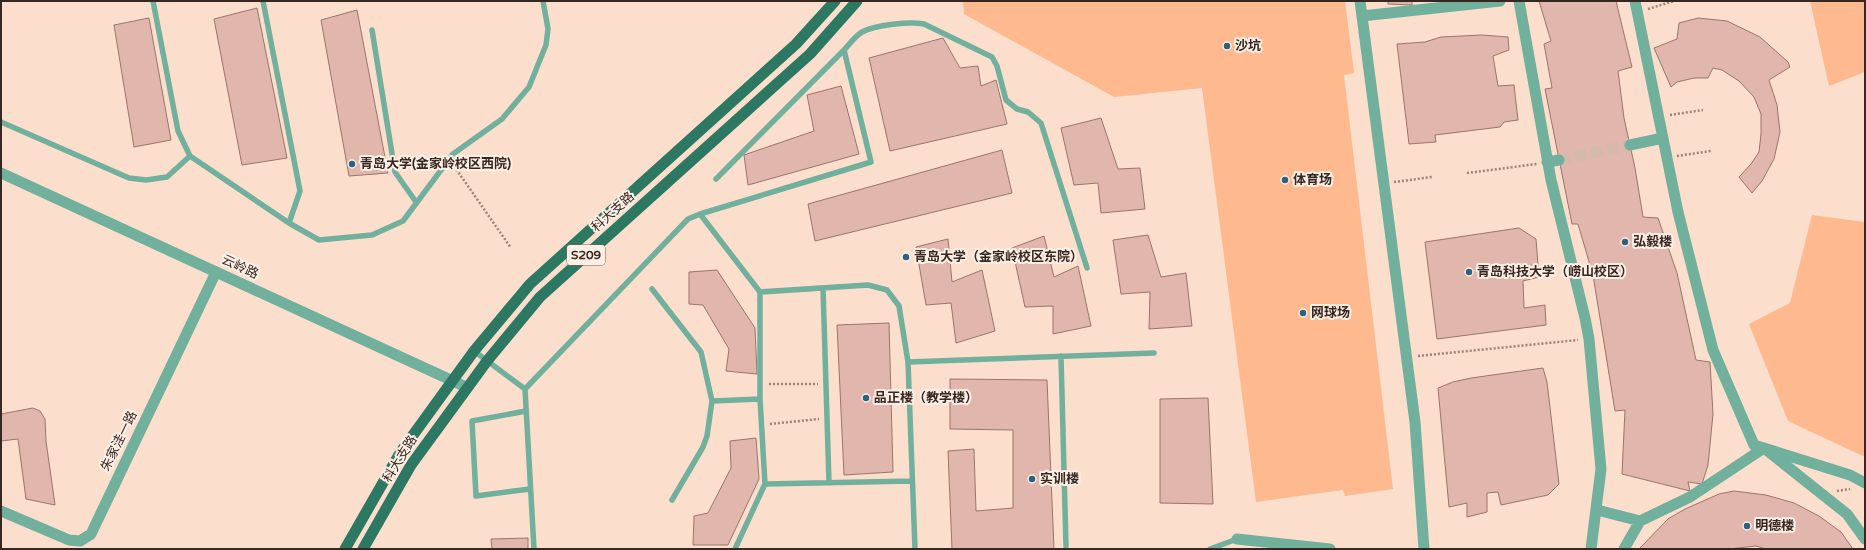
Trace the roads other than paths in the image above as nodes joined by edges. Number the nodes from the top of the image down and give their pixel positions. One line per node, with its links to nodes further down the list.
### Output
1 (152, 1): 16 (lane)
2 (263, 1): 23 (lane)
3 (544, 1): 21 (lane)
4 (835, 1): 29 (main road, 科大支路 / S209)
5 (857, 1): 32 (main road, 科大支路 / S209)
6 (1360, 1): 10 (street)
7 (1500, 1): 10 (street)
8 (1519, 1): 18 (street)
9 (1636, 6): 14 (street)
10 (1362, 16): 61 (street)
11 (372, 30): 21 (lane)
12 (844, 50): 20 (lane); 22 (lane); 24 (lane)
13 (1, 122): 16 (lane)
14 (1663, 138): 15 (street); 40 (street)
15 (1630, 145)
16 (190, 156): 23 (lane)
17 (1559, 160): 18 (street)
18 (1547, 162): 47 (street)
19 (1, 174): 25 (street, 云岭路)
20 (716, 179)
21 (416, 202): 23 (lane)
22 (700, 214): 28 (lane); 36 (lane)
23 (289, 223)
24 (1086, 268)
25 (216, 272): 34 (street, 云岭路); 48 (street, 朱家洼一路)
26 (823, 288): 28 (lane); 33 (lane); 42 (lane)
27 (652, 289): 38 (lane)
28 (760, 292): 37 (lane)
29 (474, 351): 32 (lane); 34 (main road, 科大支路 / S209)
30 (1154, 353): 31 (lane)
31 (1061, 356): 33 (lane); 52 (lane)
32 (487, 360): 35 (main road, 科大支路 / S209); 36 (lane)
33 (908, 362): 41 (lane)
34 (453, 380): 35 (street, 云岭路); 54 (main road, 科大支路 / S209)
35 (466, 387): 55 (main road, 科大支路 / S209)
36 (524, 389): 39 (lane)
37 (760, 399): 38 (lane); 43 (lane)
38 (712, 401): 46 (lane)
39 (526, 411): 45 (lane); 45 (lane)
40 (1764, 448): 44 (street); 49 (street); 51 (street)
41 (912, 481): 42 (lane); 58 (lane)
42 (829, 483): 43 (lane)
43 (765, 484): 57 (lane)
44 (1861, 485)
45 (530, 489): 56 (lane)
46 (672, 500)
47 (1597, 510): 49 (street); 62 (street)
48 (1, 511)
49 (1640, 521): 63 (street)
50 (1237, 539): 53 (street); 59 (lane)
51 (1865, 539)
52 (1066, 546)
53 (1315, 548): 60 (street)
54 (345, 549)
55 (363, 549)
56 (534, 549)
57 (735, 549)
58 (915, 549)
59 (1210, 549)
60 (1330, 549)
61 (1424, 549)
62 (1591, 549)
63 (1624, 549)

